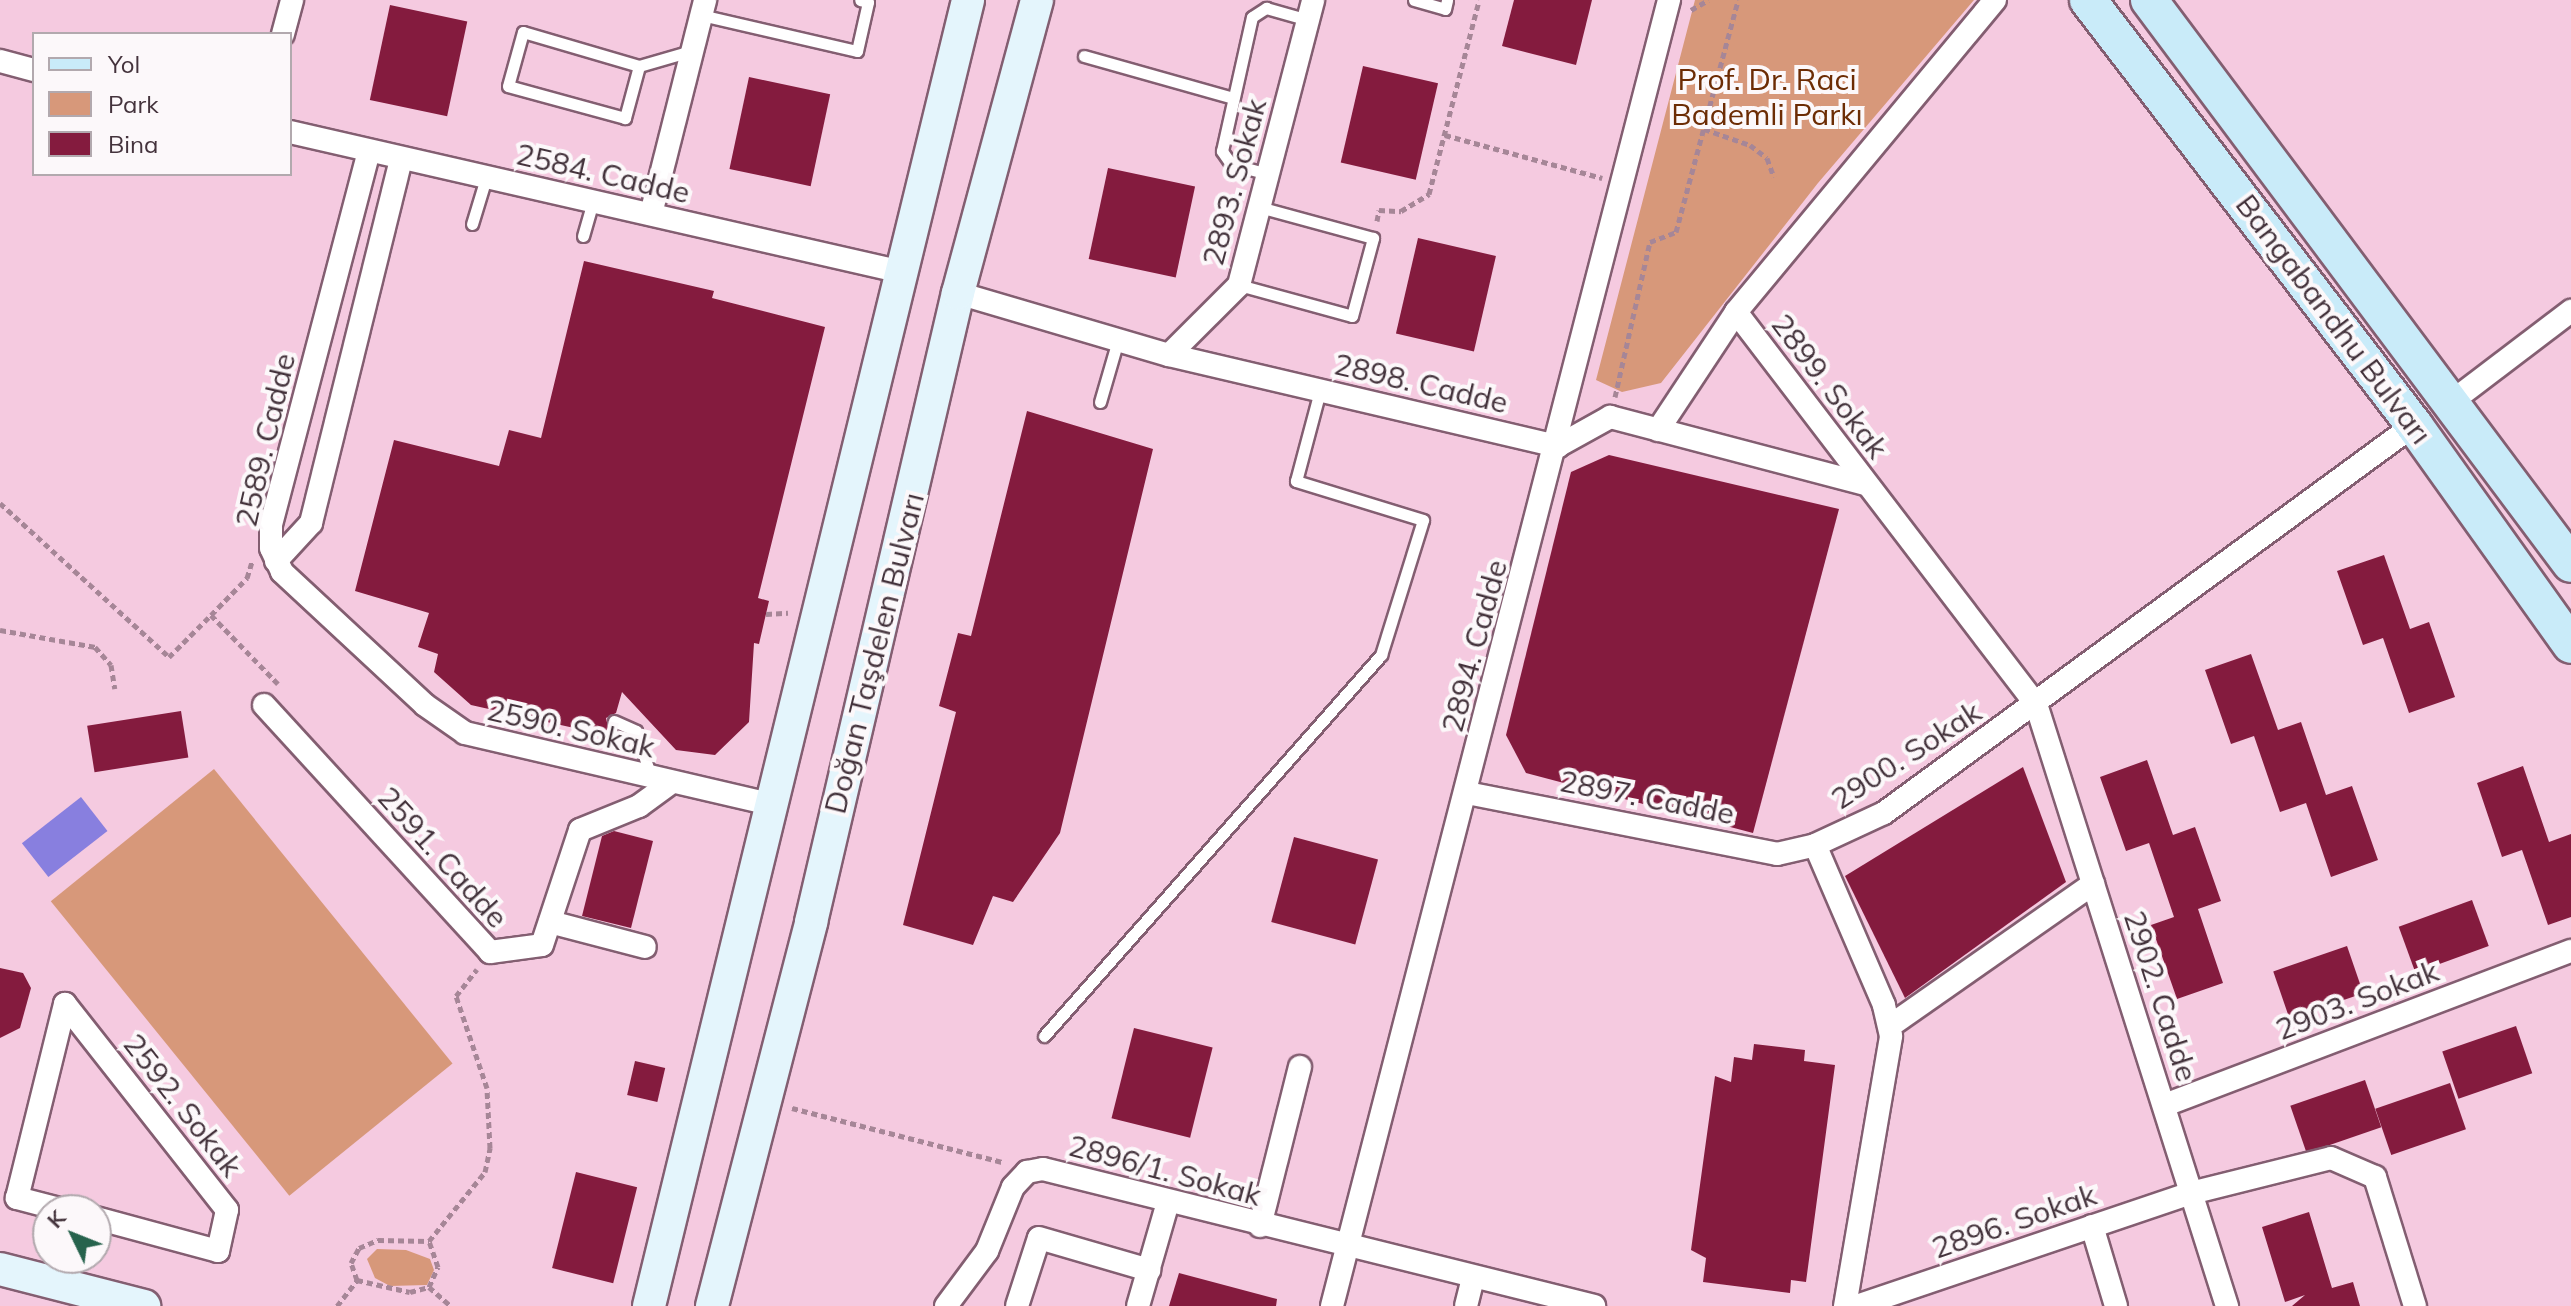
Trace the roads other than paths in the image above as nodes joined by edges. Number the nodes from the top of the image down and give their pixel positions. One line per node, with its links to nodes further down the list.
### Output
1 (292, 0): 13 (street)
2 (860, 0): 11 (lane)
3 (968, 0): 30 (main road, Doğan Taşdelen Bulvarı)
4 (1037, 0): 32 (main road, Doğan Taşdelen Bulvarı)
5 (1414, 0): 6 (lane)
6 (1447, 0)
7 (1669, 0): 44 (street, 2894. Cadde)
8 (1995, 0): 34 (street, 2899. Sokak)
9 (2088, 0): 42 (main road, Bangabandhu Bulvarı)
10 (2149, 0): 41 (main road, Bangabandhu Bulvarı)
11 (703, 8): 14 (street)
12 (1310, 10): 19 (lane); 23 (street, 2893. Sokak)
13 (284, 32)
14 (692, 51): 17 (lane); 27 (street)
15 (1084, 56): 19 (lane)
16 (0, 61): 18 (street)
17 (639, 66): 17 (lane)
18 (32, 69)
19 (1233, 98): 23 (lane)
20 (292, 132): 21 (street, 2584. Cadde)
21 (369, 151): 22 (street, 2584. Cadde); 36 (street, 2589. Cadde)
22 (401, 159): 24 (street, 2584. Cadde); 38 (street, 2589. Cadde)
23 (1268, 174): 26 (street, 2893. Sokak)
24 (486, 178): 25 (street, 2584. Cadde); 28 (lane)
25 (593, 201): 27 (street, 2584. Cadde); 29 (lane)
26 (1259, 207): 31 (street, 2893. Sokak); 31 (lane)
27 (651, 214): 30 (street, 2584. Cadde)
28 (472, 224)
29 (583, 236)
30 (902, 272): 54 (main road, Doğan Taşdelen Bulvarı)
31 (1239, 285): 37 (street, 2893. Sokak)
32 (958, 293): 35 (street, 2898. Cadde); 78 (main road, Doğan Taşdelen Bulvarı)
33 (2571, 311): 41 (street)
34 (1736, 312): 43 (street); 45 (street, 2899. Sokak)
35 (1118, 340): 37 (street, 2898. Cadde); 40 (lane)
36 (316, 355): 38 (street); 46 (street, 2589. Cadde)
37 (1169, 355): 39 (street, 2898. Cadde)
38 (350, 364): 46 (street, 2589. Cadde)
39 (1320, 391): 44 (street, 2898. Cadde); 61 (lane)
40 (1100, 402)
41 (2451, 402): 47 (main road, Bangabandhu Bulvarı)
42 (2414, 425): 48 (main road, Bangabandhu Bulvarı); 49 (street, 2900. Sokak)
43 (1658, 430): 44 (street); 45 (street)
44 (1558, 446): 53 (street, 2894. Cadde)
45 (1866, 484): 49 (street, 2899. Sokak)
46 (265, 558): 52 (street, 2590. Sokak)
47 (2571, 564)
48 (2571, 645)
49 (2036, 704): 55 (street, 2900. Sokak); 56 (street, 2902. Cadde)
50 (264, 705): 57 (street, 2591. Cadde)
51 (614, 721): 52 (lane)
52 (662, 780): 54 (street, 2590. Sokak); 57 (street)
53 (1467, 793): 55 (street, 2897. Cadde); 70 (street, 2894. Cadde)
54 (774, 805): 77 (main road, Doğan Taşdelen Bulvarı)
55 (1815, 845): 60 (street, 2900. Sokak)
56 (2093, 884): 60 (street); 63 (street, 2902. Cadde)
57 (550, 922): 58 (street)
58 (645, 947)
59 (2571, 951): 63 (street, 2903. Sokak)
60 (1890, 1026): 85 (street)
61 (1044, 1036)
62 (1300, 1067): 68 (street)
63 (2165, 1105): 64 (street, 2902. Cadde)
64 (2191, 1193): 69 (street, 2896. Sokak); 88 (street, 2902. Cadde); 89 (street, 2896. Sokak)
65 (32, 1202): 67 (street, 2592. Sokak)
66 (1168, 1202): 68 (street, 2896/1. Sokak); 73 (street); 79 (street, 2896/1. Sokak)
67 (112, 1222)
68 (1260, 1226): 70 (street, 2896/1. Sokak)
69 (2092, 1226): 86 (street, 2896. Sokak); 87 (street)
70 (1348, 1248): 75 (street); 82 (street, 2894. Cadde)
71 (0, 1269): 72 (main road)
72 (32, 1270)
73 (1149, 1270): 80 (street); 81 (street)
74 (73, 1274): 76 (main road)
75 (1473, 1278): 83 (street); 84 (street)
76 (144, 1306)
77 (649, 1306)
78 (712, 1306)
79 (946, 1306)
80 (1017, 1306)
81 (1138, 1306)
82 (1332, 1306)
83 (1466, 1306)
84 (1594, 1306)
85 (1845, 1306)
86 (1857, 1306)
87 (2116, 1306)
88 (2227, 1306)
89 (2415, 1306)

